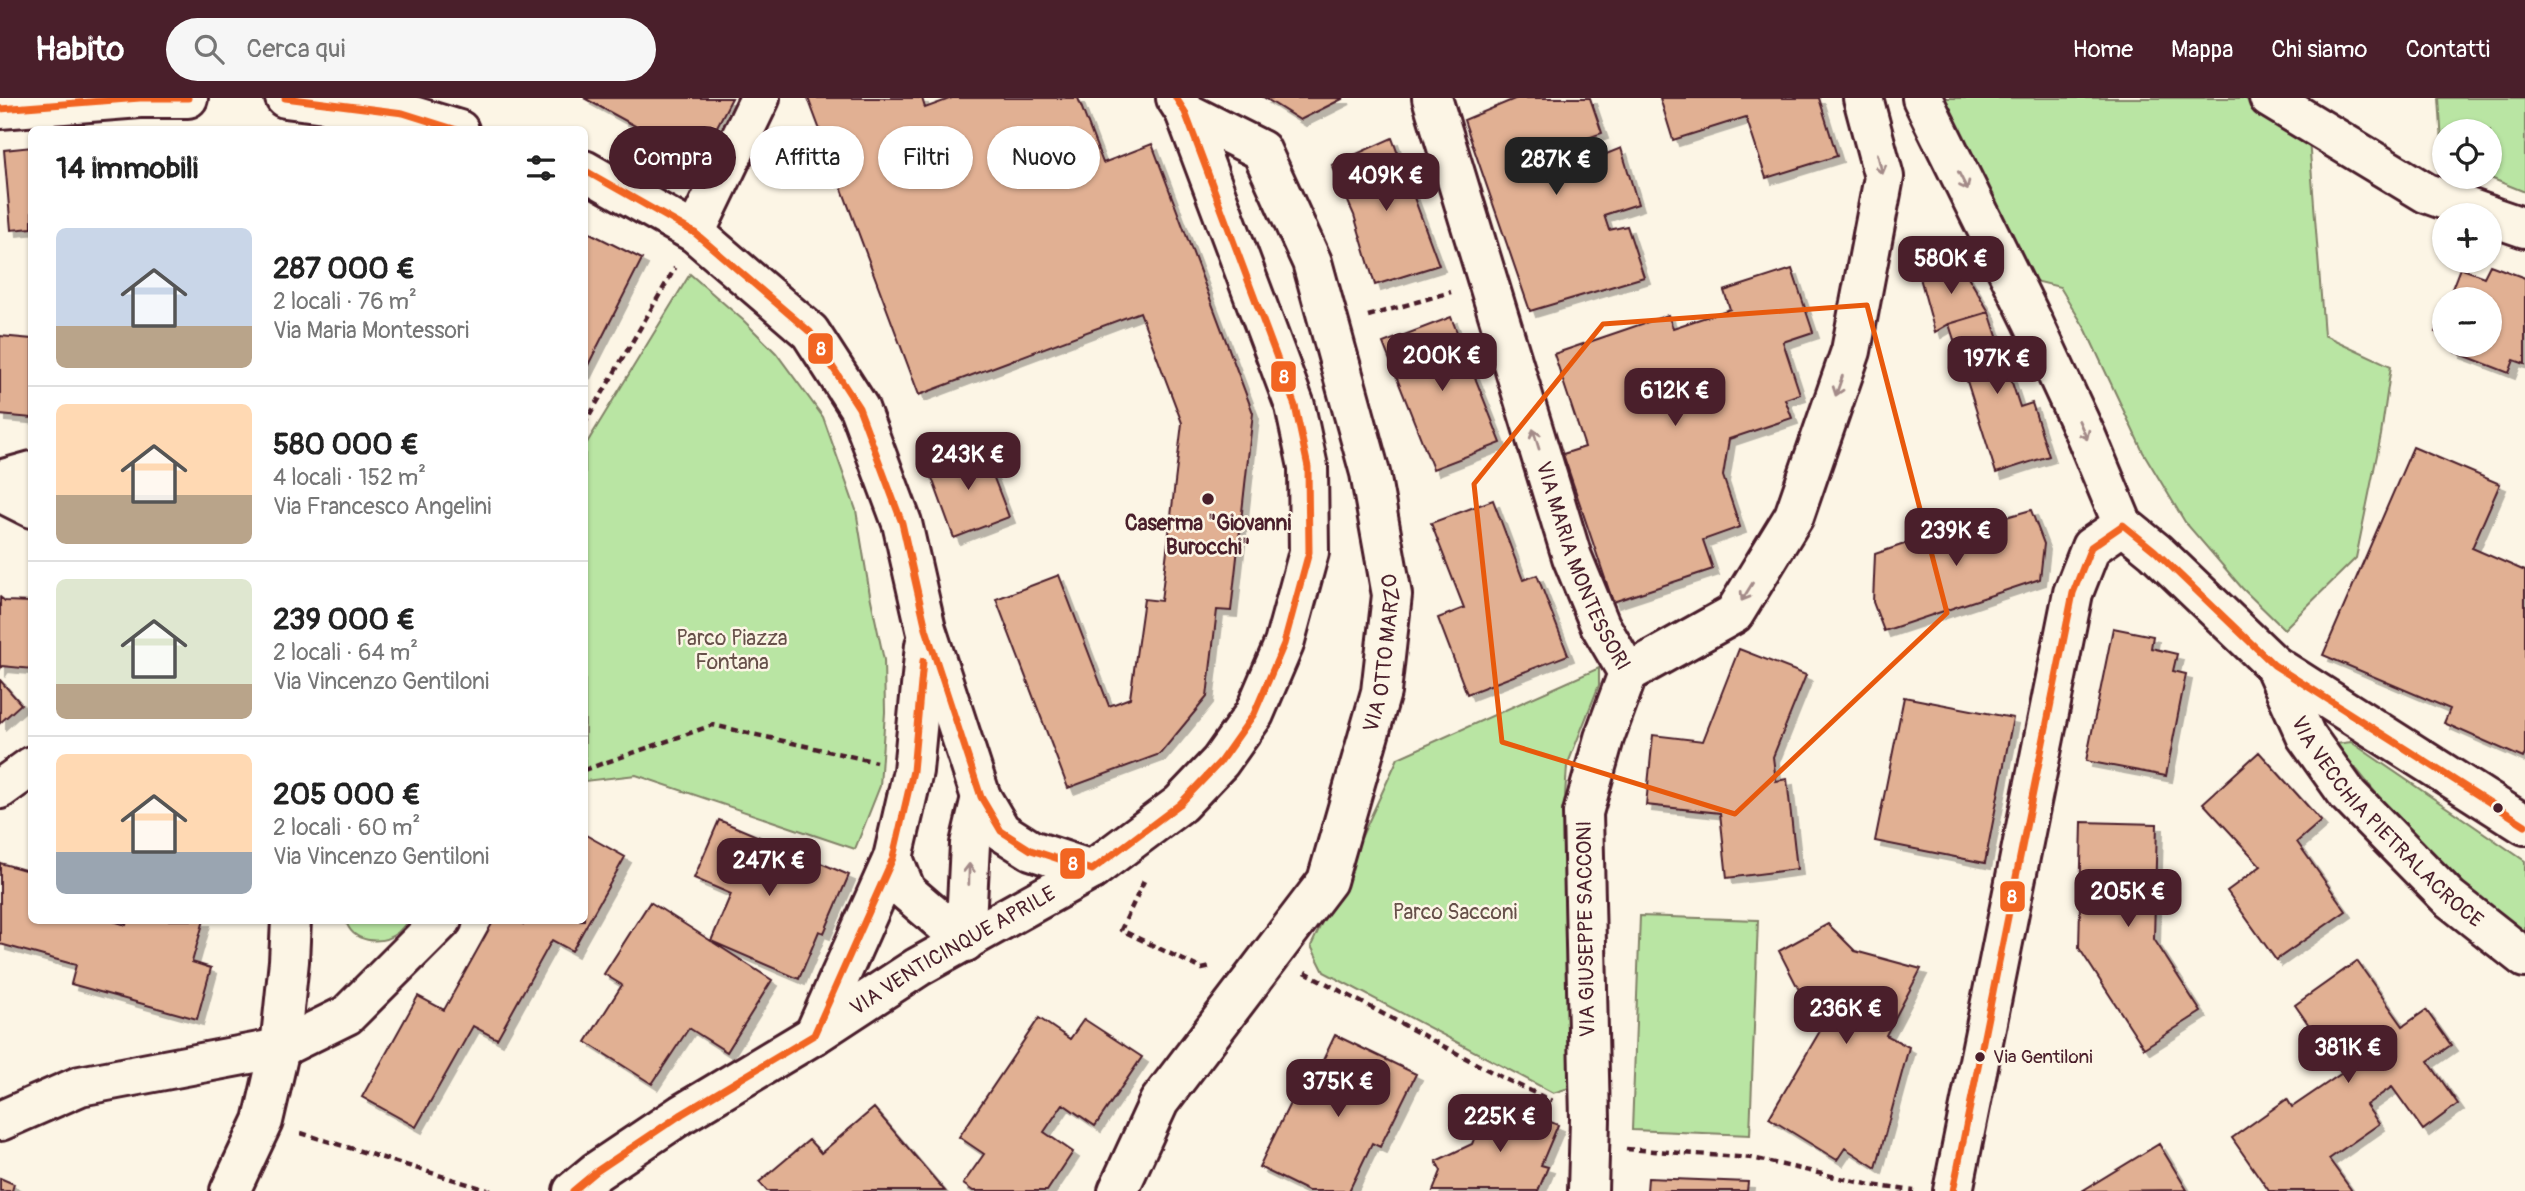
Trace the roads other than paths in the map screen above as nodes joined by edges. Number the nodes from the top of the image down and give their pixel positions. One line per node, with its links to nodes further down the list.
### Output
1 (188, 98): 9 (street)
2 (285, 98): 10 (street)
3 (760, 98): 15 (street)
4 (1432, 98): 23 (street, VIA MARIA MONTESSORI, one-way to 4)
5 (1863, 98): 23 (street, VIA MARIA MONTESSORI, one-way to 23)
6 (1922, 98): 20 (street, one-way to 20)
7 (2269, 98): 12 (street)
8 (1181, 105): 29 (street, VIA VENTICINQUE APRILE); 39 (street, VIA OTTO MARZO)
9 (0, 108)
10 (446, 126)
11 (588, 172): 15 (street)
12 (2453, 203)
13 (2502, 220): 14 (street)
14 (2525, 228)
15 (695, 233): 21 (street)
16 (28, 472): 17 (street)
17 (0, 480)
18 (0, 492): 19 (street)
19 (28, 506)
20 (2123, 525): 22 (street); 41 (street)
21 (926, 629): 26 (street); 28 (street)
22 (2274, 665): 27 (street); 33 (street, VIA VECCHIA PIETRALACROCE)
23 (1628, 673): 40 (street, VIA GIUSEPPE SACCONI)
24 (28, 768): 25 (street)
25 (0, 789)
26 (981, 797): 29 (street); 32 (street, one-way to 26)
27 (2524, 822)
28 (893, 858): 32 (street); 34 (street)
29 (1092, 870): 32 (street, VIA VENTICINQUE APRILE)
30 (291, 924): 35 (street)
31 (438, 924): 35 (street)
32 (965, 942): 34 (street, VIA VENTICINQUE APRILE)
33 (2525, 958)
34 (814, 1035): 38 (street, VIA VENTICINQUE APRILE)
35 (280, 1048): 36 (street); 37 (street)
36 (0, 1121)
37 (230, 1191)
38 (573, 1191)
39 (1118, 1191)
40 (1588, 1191)
41 (1953, 1191)

